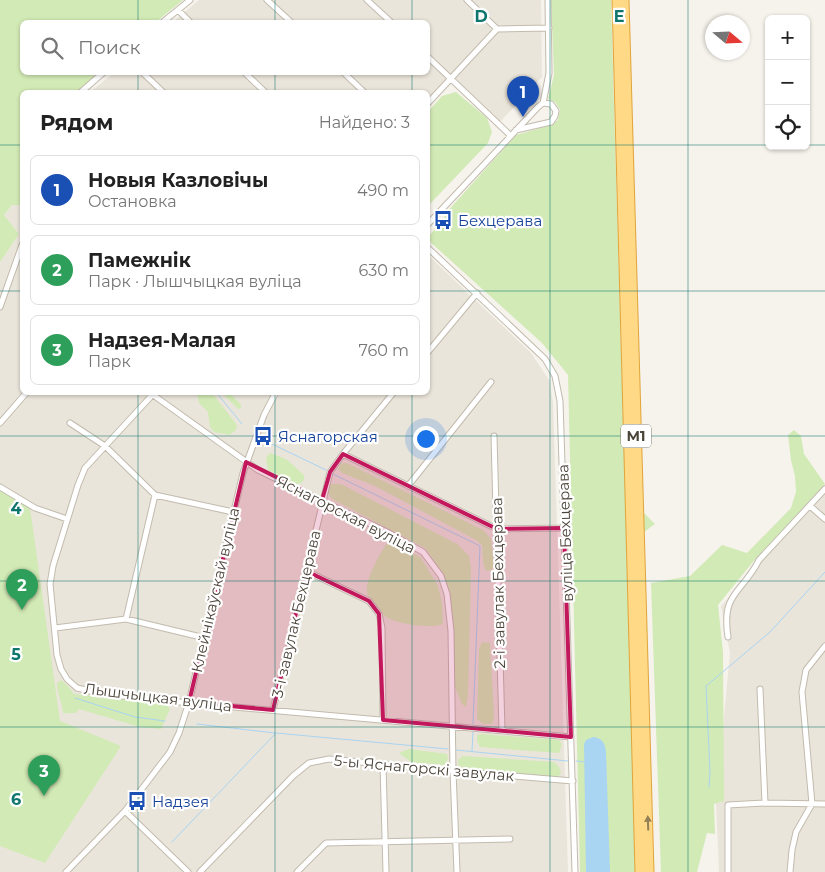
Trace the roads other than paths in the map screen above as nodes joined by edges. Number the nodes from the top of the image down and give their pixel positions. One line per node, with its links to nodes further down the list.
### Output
1 (190, 0): 8 (street)
2 (268, 0): 11 (street)
3 (367, 0): 12 (street)
4 (467, 0): 13 (street)
5 (548, 0): 14 (street)
6 (617, 0): 88 (highway, М1)
7 (624, 0): 89 (highway, М1, one-way to 7)
8 (178, 10): 9 (street); 10 (street)
9 (166, 20)
10 (188, 20)
11 (289, 20)
12 (389, 20)
13 (497, 28): 14 (street); 20 (street)
14 (549, 28): 26 (street)
15 (430, 59): 20 (street)
16 (101, 75): 21 (street)
17 (145, 75): 22 (street)
18 (247, 75): 23 (street)
19 (346, 75): 24 (street)
20 (450, 79): 25 (street); 28 (street)
21 (83, 90)
22 (161, 90)
23 (263, 90)
24 (362, 90)
25 (430, 101)
26 (543, 103): 27 (street); 27 (street)
27 (516, 130): 28 (street)
28 (511, 136): 29 (street)
29 (430, 222)
30 (430, 250): 32 (street, вуліца Бехцерава)
31 (20, 251): 33 (street)
32 (477, 293): 34 (street); 56 (street, вуліца Бехцерава)
33 (0, 307)
34 (430, 350)
35 (491, 382): 47 (street)
36 (24, 395): 41 (street)
37 (150, 395): 44 (street, Лышчыцкая вуліца)
38 (155, 395): 46 (street, Яснагорская вуліца)
39 (274, 395): 46 (street, Клейнікаўскай вуліца)
40 (391, 395): 45 (street, 3-і завулак Бехцерава)
41 (0, 423)
42 (70, 423): 44 (street)
43 (494, 436): 57 (street, 2-і завулак Бехцерава)
44 (105, 446): 50 (street); 54 (street, Лышчыцкая вуліца)
45 (342, 454): 47 (street); 51 (street, 3-і завулак Бехцерава)
46 (246, 462): 51 (street, Яснагорская вуліца); 53 (street, Клейнікаўскай вуліца)
47 (408, 486): 57 (street)
48 (0, 487): 54 (street)
49 (825, 489): 52 (street)
50 (155, 495): 53 (street); 59 (street)
51 (322, 500): 58 (street, 3-і завулак Бехцерава); 68 (street, Яснагорская вуліца)
52 (810, 506): 55 (street); 61 (street)
53 (233, 512): 62 (street, Клейнікаўскай вуліца)
54 (67, 519): 60 (street, Лышчыцкая вуліца)
55 (825, 519)
56 (564, 528): 57 (street); 70 (street, вуліца Бехцерава)
57 (497, 529): 69 (street, 2-і завулак Бехцерава)
58 (306, 571): 66 (street, 3-і завулак Бехцерава); 67 (street)
59 (126, 618): 60 (street); 62 (street)
60 (55, 628): 65 (street, Лышчыцкая вуліца)
61 (728, 637)
62 (205, 638): 65 (street, Клейнікаўскай вуліца)
63 (825, 646): 75 (street)
64 (760, 689): 74 (street)
65 (189, 702): 66 (street, Лышчыцкая вуліца); 77 (street, Клейнікаўскай вуліца)
66 (273, 710): 67 (street, Лышчыцкая вуліца)
67 (383, 720): 68 (street, Лышчыцкая вуліца)
68 (452, 726): 69 (street, Лышчыцкая вуліца); 72 (street, Яснагорская вуліца)
69 (502, 730): 70 (street, Лышчыцкая вуліца)
70 (571, 737): 73 (street, вуліца Бехцерава)
71 (383, 765): 72 (street, 5-ы Яснагорскі завулак); 80 (street); 83 (street, 5-ы Яснагорскі завулак)
72 (453, 771): 73 (street, 5-ы Яснагорскі завулак); 79 (street, Яснагорская вуліца)
73 (572, 781): 87 (street, вуліца Бехцерава)
74 (765, 803): 75 (street); 90 (street)
75 (812, 804): 76 (street); 91 (street)
76 (825, 804)
77 (125, 811): 81 (street, Клейнікаўскай вуліца); 82 (street)
78 (510, 838): 79 (street)
79 (456, 840): 80 (street); 86 (street, Яснагорская вуліца)
80 (385, 841): 84 (street); 85 (street)
81 (66, 872)
82 (188, 872)
83 (200, 872)
84 (297, 872)
85 (386, 872)
86 (457, 872)
87 (575, 872)
88 (640, 872)
89 (649, 872)
90 (728, 872)
91 (790, 872)

